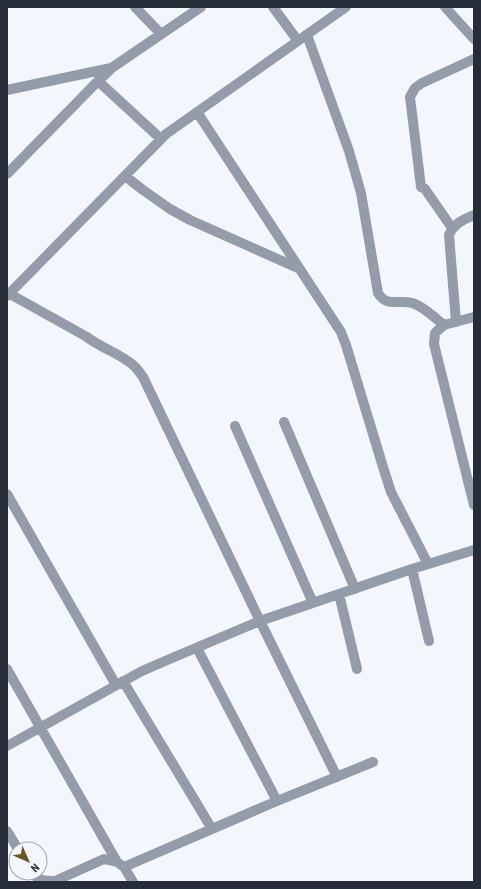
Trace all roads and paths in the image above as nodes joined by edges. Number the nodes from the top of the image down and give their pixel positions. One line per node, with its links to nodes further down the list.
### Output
1 (135, 7): 6 (street)
2 (201, 7): 6 (street)
3 (273, 7): 9 (street)
4 (346, 7): 7 (street)
5 (445, 7): 8 (street)
6 (161, 34): 11 (street)
7 (307, 35): 9 (street); 24 (street)
8 (474, 39)
9 (298, 41): 14 (street)
10 (474, 59): 19 (street)
11 (113, 67): 12 (street); 13 (street)
12 (98, 81): 15 (street); 16 (street)
13 (7, 90)
14 (197, 112): 15 (street); 20 (street)
15 (161, 139): 17 (street)
16 (7, 174)
17 (125, 176): 20 (street); 21 (street)
18 (474, 215): 19 (street)
19 (452, 228): 23 (street)
20 (300, 269): 30 (street)
21 (8, 295): 35 (street)
22 (474, 317): 23 (street)
23 (456, 322): 24 (street)
24 (444, 325): 28 (street)
25 (284, 422): 32 (street)
26 (235, 426): 34 (street)
27 (7, 494): 40 (street)
28 (474, 505)
29 (474, 550): 30 (street)
30 (428, 564): 31 (street)
31 (412, 569): 32 (street); 36 (street)
32 (355, 589): 33 (street)
33 (339, 594): 34 (street); 39 (street)
34 (313, 603): 35 (street)
35 (260, 621): 37 (street); 44 (street)
36 (429, 641)
37 (196, 648): 40 (street); 45 (street)
38 (7, 669): 41 (street)
39 (358, 669)
40 (120, 683): 41 (street); 46 (street)
41 (41, 728): 42 (street); 49 (street)
42 (7, 746)
43 (373, 762): 44 (street)
44 (338, 777): 45 (street)
45 (277, 801): 46 (street)
46 (212, 829): 49 (street)
47 (7, 831): 48 (street)
48 (13, 841)
49 (121, 864): 50 (street); 51 (street)
50 (55, 881)
51 (133, 882)

